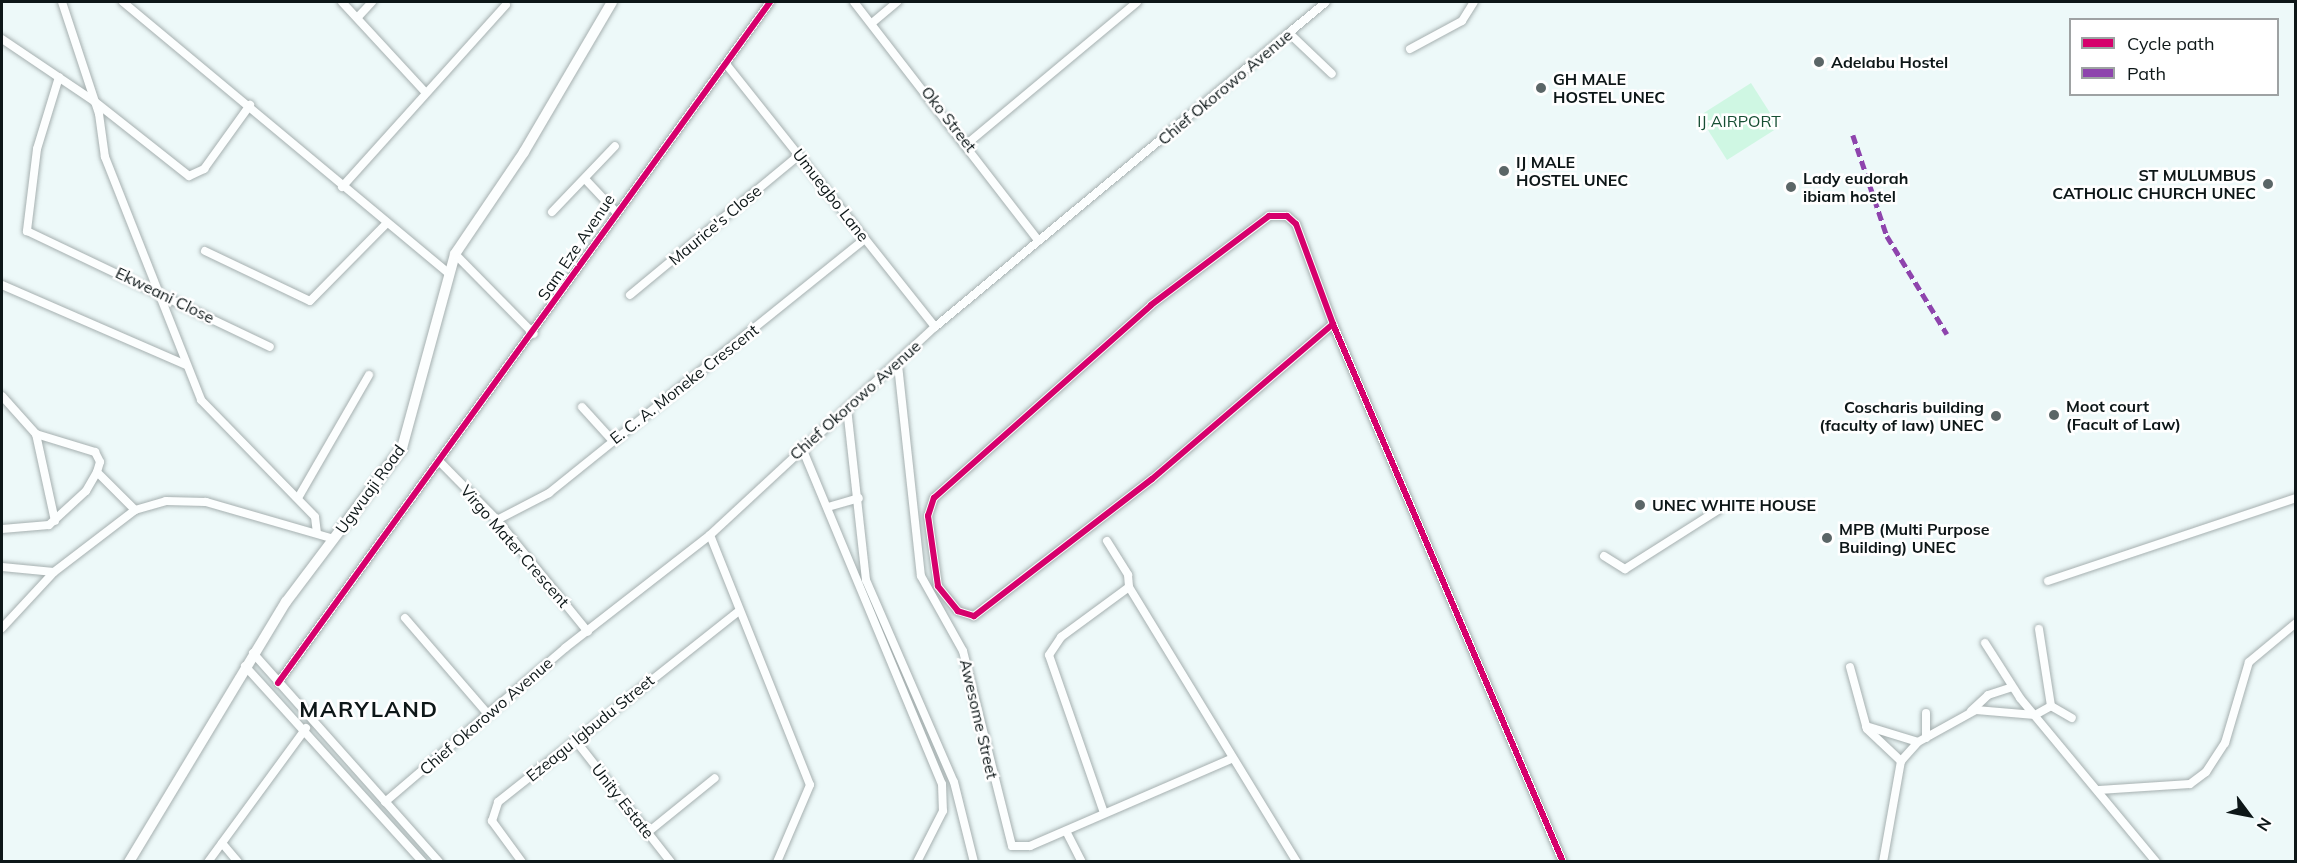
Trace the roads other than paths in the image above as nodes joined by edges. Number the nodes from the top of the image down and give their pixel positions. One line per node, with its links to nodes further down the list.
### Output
1 (62, 2): 22 (street)
2 (123, 2): 23 (street)
3 (342, 2): 13 (street)
4 (372, 2): 13 (street)
5 (612, 2): 35 (main road, Ugwuaji Road)
6 (770, 2): 18 (street, Sam Eze Avenue)
7 (854, 2): 14 (street, Oko Street)
8 (897, 2): 14 (street)
9 (1137, 2): 24 (street)
10 (1326, 2): 15 (street, Chief Okorowo Avenue)
11 (1474, 2): 17 (street)
12 (506, 4): 21 (street)
13 (358, 17): 21 (street)
14 (872, 23): 24 (street, Oko Street)
15 (1288, 33): 19 (street); 33 (street, Chief Okorowo Avenue)
16 (2, 39): 20 (street)
17 (1410, 49)
18 (726, 64): 26 (street, Umuegbo Lane); 30 (street, Sam Eze Avenue)
19 (1332, 74)
20 (59, 77): 22 (street); 38 (street, Ekweani Close)
21 (425, 92): 28 (street)
22 (94, 101): 23 (street); 38 (street)
23 (250, 105): 28 (street)
24 (968, 143): 33 (street, Oko Street)
25 (615, 146): 27 (street)
26 (799, 155): 32 (street, Umuegbo Lane); 39 (street, Maurice's Close)
27 (585, 179): 29 (street); 30 (street)
28 (342, 187): 31 (street)
29 (552, 212)
30 (616, 212): 42 (street, Sam Eze Avenue)
31 (387, 224): 34 (street); 36 (street)
32 (865, 238): 41 (street, Umuegbo Lane); 51 (street, E. C. A. Moneke Crescent)
33 (1039, 241): 41 (street, Chief Okorowo Avenue)
34 (205, 251)
35 (455, 254): 36 (main road, Ugwuaji Road); 42 (street)
36 (447, 272): 66 (main road, Ugwuaji Road)
37 (2, 285): 44 (street)
38 (156, 289): 43 (street, Ekweani Close); 44 (street)
39 (630, 295)
40 (1333, 324): 40 (street); 117 (street)
41 (935, 327): 45 (street, Chief Okorowo Avenue)
42 (534, 334): 53 (street, Sam Eze Avenue)
43 (270, 347)
44 (186, 365): 55 (street)
45 (898, 365): 49 (street, Chief Okorowo Avenue); 102 (street, Awesome Street)
46 (369, 375): 55 (street)
47 (2, 396): 50 (street)
48 (582, 407): 51 (street)
49 (847, 408): 52 (street, Chief Okorowo Avenue); 56 (street)
50 (36, 434): 54 (street); 62 (street)
51 (612, 440): 61 (street, E. C. A. Moneke Crescent)
52 (802, 448): 58 (street); 65 (street, Chief Okorowo Avenue)
53 (440, 462): 61 (street, Virgo Mater Crescent); 83 (street, Sam Eze Avenue)
54 (97, 472): 59 (street); 62 (street)
55 (298, 498): 64 (street)
56 (859, 498): 58 (street); 114 (street)
57 (2295, 498): 71 (street)
58 (828, 507): 113 (street)
59 (135, 510): 64 (street); 70 (street)
60 (1718, 510): 68 (street)
61 (497, 520): 78 (street, Virgo Mater Crescent)
62 (54, 521): 63 (street)
63 (2, 529)
64 (316, 533): 66 (street)
65 (710, 535): 73 (street); 78 (street, Chief Okorowo Avenue)
66 (334, 539): 80 (main road, Ugwuaji Road)
67 (1107, 541): 72 (street)
68 (1604, 556)
69 (2, 567): 70 (street)
70 (54, 572): 76 (street)
71 (2048, 581)
72 (1129, 587): 96 (street); 101 (street)
73 (738, 612): 94 (street, Ezeagu Igbudu Street); 112 (street)
74 (405, 618): 87 (street)
75 (2295, 623): 99 (street)
76 (2, 628)
77 (2039, 629): 85 (street)
78 (588, 632): 87 (street, Chief Okorowo Avenue)
79 (1985, 643): 84 (street)
80 (253, 653): 81 (main road, Ugwuaji Road); 83 (street)
81 (245, 666): 92 (street); 105 (main road, Ugwuaji Road)
82 (1850, 667): 91 (street)
83 (278, 683): 100 (street)
84 (2012, 687): 86 (street); 89 (street)
85 (2051, 706): 89 (street); 90 (street)
86 (1970, 712): 89 (street); 93 (street)
87 (487, 713): 100 (street, Chief Okorowo Avenue)
88 (1926, 713): 93 (street)
89 (2035, 715): 99 (street)
90 (2072, 718)
91 (1866, 726): 95 (street); 97 (street)
92 (306, 728): 104 (street); 108 (street)
93 (1926, 738): 95 (street)
94 (576, 741): 103 (street, Unity Estate); 110 (street, Ezeagu Igbudu Street)
95 (1918, 742): 97 (street)
96 (1231, 759): 101 (street, Awesome Street); 116 (street)
97 (1901, 761): 118 (street)
98 (715, 778): 103 (street)
99 (2099, 790): 119 (street)
100 (385, 802): 109 (street)
101 (1104, 813): 102 (street, Awesome Street)
102 (1066, 831): 115 (street)
103 (646, 833): 111 (street, Unity Estate)
104 (222, 843): 106 (street); 107 (street)
105 (129, 861)
106 (208, 861)
107 (238, 861)
108 (423, 861)
109 (438, 861)
110 (522, 861)
111 (671, 861)
112 (777, 861)
113 (917, 861)
114 (974, 861)
115 (1082, 861)
116 (1295, 861)
117 (1563, 861)
118 (1883, 861)
119 (2156, 861)

